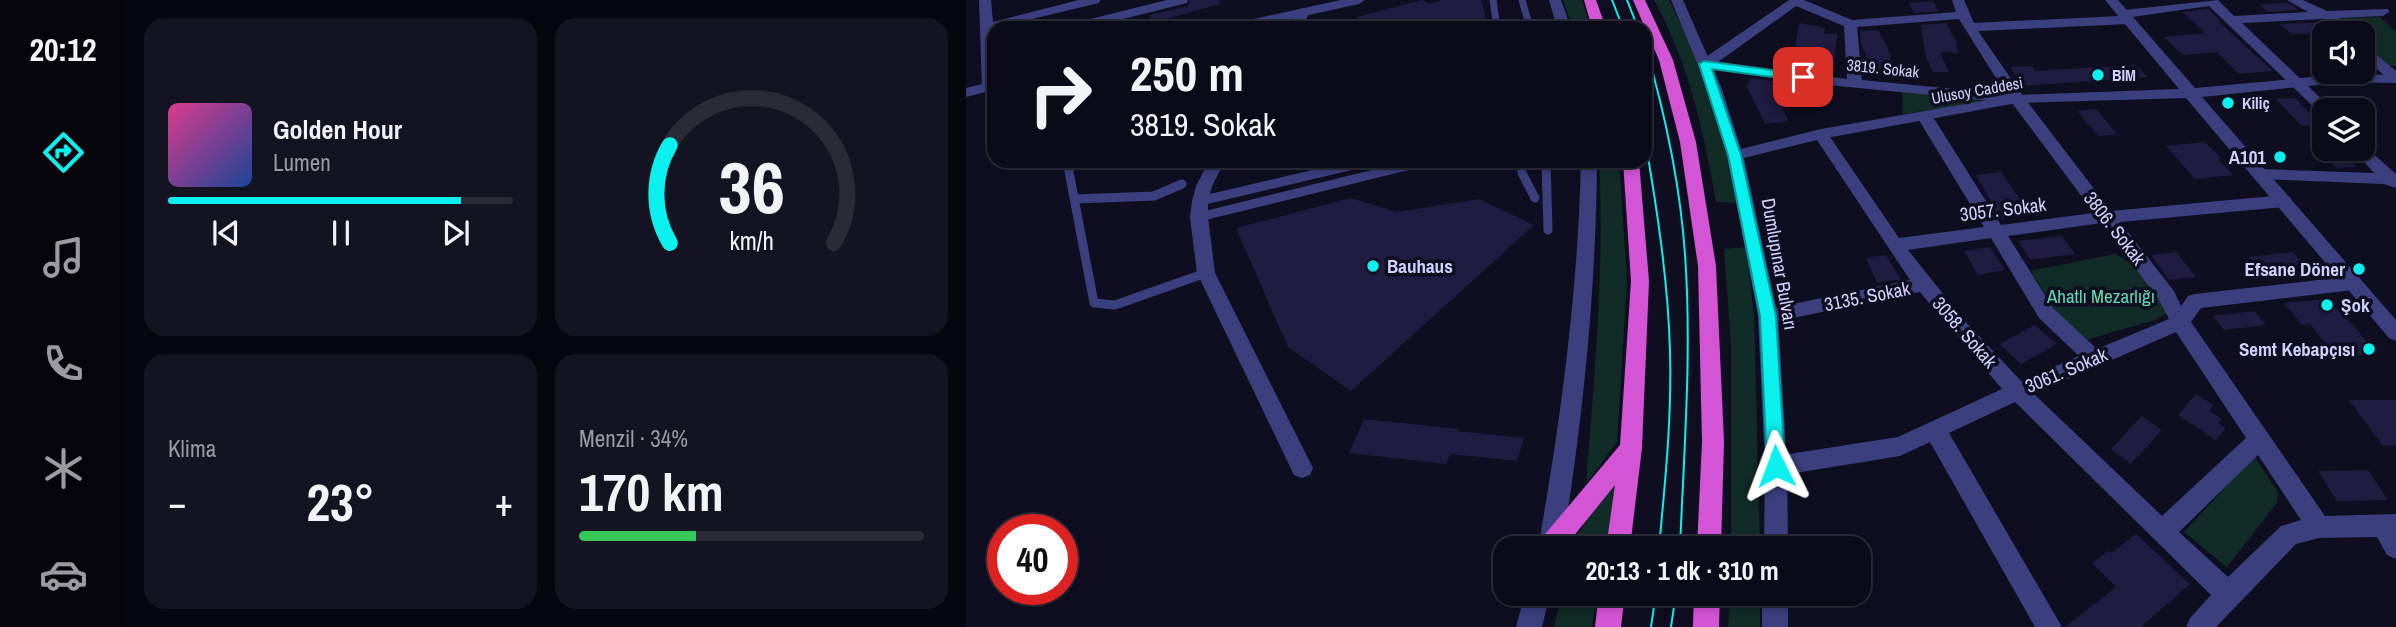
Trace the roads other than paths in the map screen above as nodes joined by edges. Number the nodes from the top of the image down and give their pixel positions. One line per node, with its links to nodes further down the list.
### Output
1 (985, 0): 37 (street)
2 (1094, 0): 24 (street)
3 (1182, 0): 18 (street)
4 (1291, 0): 26 (street)
5 (1359, 0): 19 (street)
6 (1493, 0): 28 (lane)
7 (1522, 0): 29 (lane)
8 (1555, 0): 30 (street)
9 (1590, 0): 31 (highway)
10 (1639, 0): 32 (highway)
11 (1676, 0): 40 (street, Dumlupınar Bulvarı)
12 (1958, 0): 33 (street, 3806. Sokak)
13 (2111, 0): 22 (street)
14 (2293, 0): 21 (street)
15 (2369, 0): 20 (street)
16 (1796, 1): 35 (street); 40 (street)
17 (2211, 1): 22 (street); 23 (street)
18 (1134, 6): 25 (street)
19 (1301, 6): 27 (street)
20 (2383, 12): 21 (street); 36 (street)
21 (2323, 15): 23 (street); 34 (street)
22 (2126, 17): 33 (street); 46 (street)
23 (2231, 20): 43 (street)
24 (1011, 21)
25 (1091, 21)
26 (1252, 21)
27 (1257, 21)
28 (1496, 21)
29 (1528, 21)
30 (1559, 21)
31 (1597, 21)
32 (1648, 21)
33 (1967, 21): 35 (street); 48 (street, 3806. Sokak)
34 (2332, 21)
35 (1850, 24): 42 (street)
36 (2396, 24)
37 (987, 27)
38 (1652, 29): 93 (highway)
39 (2375, 59): 41 (street)
40 (1704, 64): 42 (street, 3819. Sokak); 51 (street, Dumlupınar Bulvarı)
41 (2396, 79): 43 (street, Ulusoy Caddesi)
42 (1855, 83): 48 (street, 3819. Sokak)
43 (2300, 83): 46 (street, Ulusoy Caddesi); 47 (street)
44 (987, 87): 45 (street)
45 (966, 93)
46 (2193, 93): 48 (street, Ulusoy Caddesi); 63 (street)
47 (2314, 98)
48 (2017, 99): 49 (street, Ulusoy Caddesi); 70 (street, 3806. Sokak)
49 (1925, 117): 50 (street, Ulusoy Caddesi); 72 (street)
50 (1821, 134): 51 (street, Ulusoy Caddesi); 73 (street, 3058. Sokak)
51 (1735, 155): 77 (street, Dumlupınar Bulvarı)
52 (2373, 161): 64 (street)
53 (1068, 168): 67 (lane)
54 (1213, 168): 69 (street)
55 (1348, 168): 69 (lane)
56 (1367, 168): 62 (lane)
57 (1385, 168): 62 (lane)
58 (1522, 168): 66 (lane)
59 (1546, 168): 71 (lane)
60 (1588, 168): 90 (street)
61 (1632, 168): 84 (highway)
62 (1372, 174): 69 (lane)
63 (2261, 174): 64 (street); 68 (street)
64 (2393, 181)
65 (1182, 184): 67 (lane)
66 (1535, 198)
67 (1075, 199): 74 (lane)
68 (2284, 201): 70 (street, 3057. Sokak); 75 (street)
69 (1200, 209): 74 (street)
70 (2106, 217): 72 (street, 3057. Sokak); 78 (street, 3806. Sokak)
71 (1548, 230)
72 (1997, 230): 73 (street, 3057. Sokak); 80 (street)
73 (1895, 245): 76 (street, 3058. Sokak)
74 (1206, 273): 86 (street)
75 (2353, 283): 78 (street, 3061. Sokak); 79 (street)
76 (1924, 285): 77 (street, 3135. Sokak); 81 (street, 3058. Sokak)
77 (1768, 316): 85 (street, Dumlupınar Bulvarı)
78 (2180, 322): 80 (street, 3061. Sokak); 83 (street, 3806. Sokak)
79 (2396, 333)
80 (2094, 358): 81 (street, 3061. Sokak)
81 (2018, 391): 82 (street, 3061. Sokak); 89 (street, 3058. Sokak)
82 (1935, 430): 85 (street, 3061. Sokak); 106 (street)
83 (2260, 439): 88 (street, 3806. Sokak); 89 (street)
84 (1631, 448): 91 (highway); 92 (highway)
85 (1776, 466): 94 (street, Dumlupınar Bulvarı)
86 (1302, 468)
87 (2390, 525): 88 (street); 95 (street)
88 (2319, 527): 96 (street)
89 (2163, 531): 96 (street, 3058. Sokak)
90 (1552, 536)
91 (1559, 536)
92 (1620, 536)
93 (1709, 536)
94 (1776, 536)
95 (2396, 547)
96 (2228, 594): 101 (street)
97 (1535, 606): 102 (street)
98 (1610, 606): 103 (highway)
99 (1707, 606): 104 (highway)
100 (1775, 606): 105 (street)
101 (2204, 625)
102 (1530, 627)
103 (1608, 627)
104 (1706, 627)
105 (1775, 627)
106 (2049, 627)

